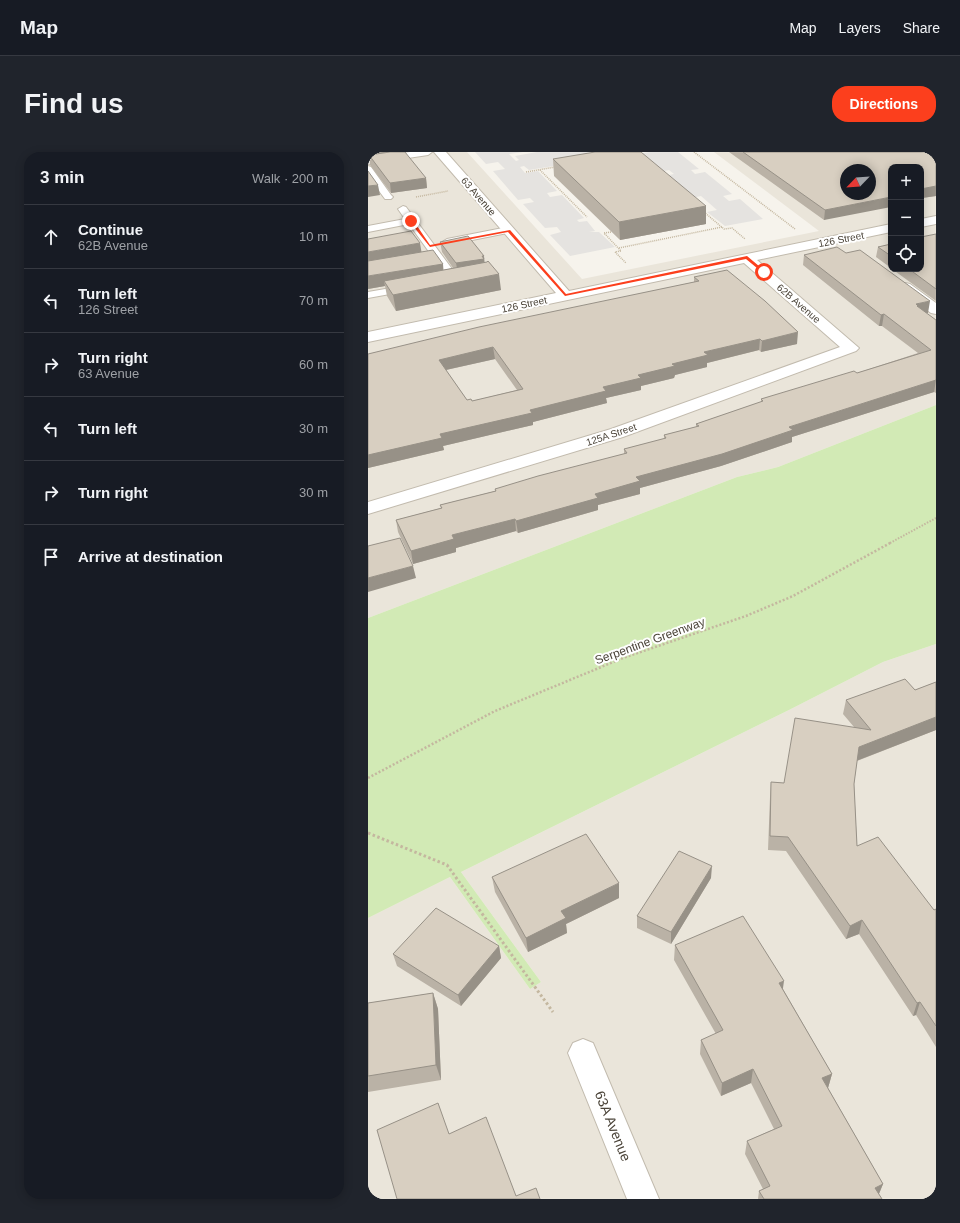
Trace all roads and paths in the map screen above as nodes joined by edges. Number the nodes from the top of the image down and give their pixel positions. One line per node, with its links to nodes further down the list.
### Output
1 (428, 152): 4 (lane)
2 (440, 152): 19 (street, 63 Avenue)
3 (694, 152): 20 (path)
4 (368, 161)
5 (561, 166): 7 (path)
6 (368, 169): 9 (lane)
7 (540, 169): 8 (path); 12 (path)
8 (526, 172)
9 (388, 197)
10 (699, 208): 16 (path)
11 (403, 209): 14 (lane)
12 (587, 217)
13 (936, 220): 15 (street)
14 (411, 221): 17 (lane); 24 (lane)
15 (924, 222)
16 (722, 227): 23 (path); 25 (path)
17 (368, 229)
18 (888, 229): 22 (street, 126 Street)
19 (508, 230): 24 (lane); 35 (street, 63 Avenue)
20 (797, 230)
21 (611, 232): 25 (path)
22 (840, 239): 26 (street); 28 (street, 126 Street)
23 (747, 241)
24 (430, 246): 27 (lane)
25 (619, 248): 31 (path)
26 (857, 251)
27 (438, 257): 29 (lane); 32 (lane)
28 (747, 258): 31 (street, 126 Street); 38 (street, 62B Avenue)
29 (422, 260)
30 (894, 278): 36 (street)
31 (642, 279): 35 (street, 126 Street)
32 (439, 282)
33 (416, 287): 34 (lane)
34 (371, 295)
35 (565, 295): 37 (street, 126 Street)
36 (936, 310)
37 (368, 336)
38 (851, 348): 39 (street, 125A Street)
39 (368, 508)
40 (936, 518): 41 (path, Serpentine Greenway)
41 (368, 778)
42 (368, 833): 43 (path)
43 (553, 1012)
44 (583, 1053): 45 (street, 63A Avenue)
45 (643, 1199)

